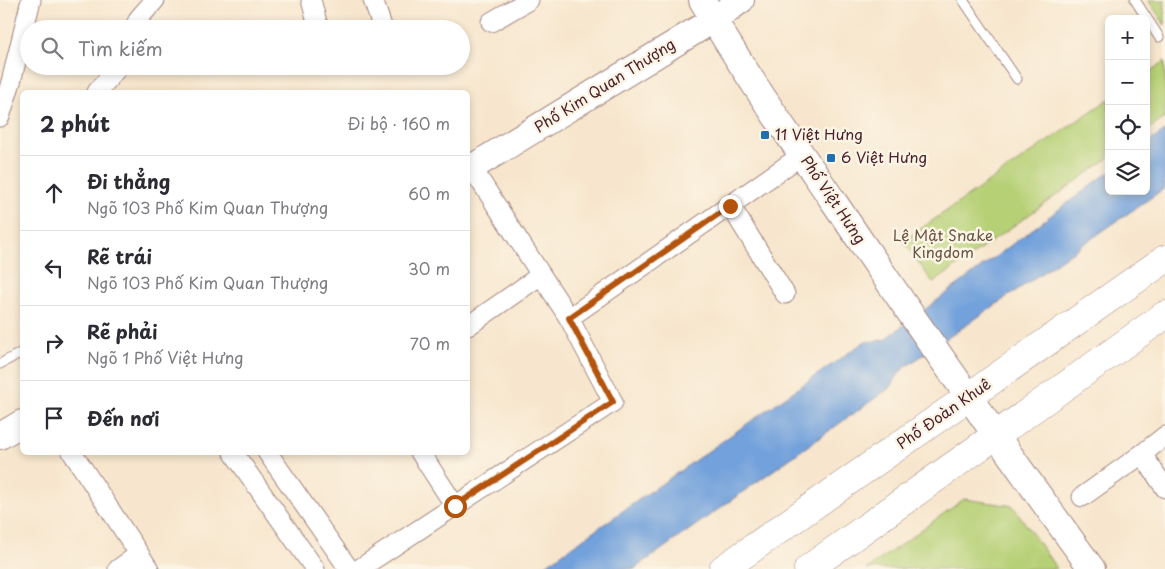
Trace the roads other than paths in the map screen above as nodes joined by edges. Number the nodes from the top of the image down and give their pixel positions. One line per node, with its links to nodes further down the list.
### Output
1 (31, 0): 10 (street)
2 (155, 0): 11 (street)
3 (311, 0): 12 (street)
4 (373, 0): 13 (street)
5 (529, 0): 14 (street)
6 (741, 0): 9 (street, Phố Kim Quan Thượng)
7 (963, 0): 18 (lane)
8 (1135, 0): 15 (lane)
9 (707, 10): 22 (street, Phố Việt Hưng); 23 (street, Phố Kim Quan Thượng)
10 (26, 20)
11 (138, 20)
12 (316, 20)
13 (380, 20)
14 (492, 22)
15 (1159, 37)
16 (20, 48): 20 (street)
17 (111, 75): 19 (street)
18 (1017, 79)
19 (99, 90)
20 (10, 92): 21 (street)
21 (0, 117)
22 (802, 155): 24 (street); 33 (street, Phố Việt Hưng)
23 (470, 169): 26 (street)
24 (730, 206): 27 (street); 29 (street)
25 (1165, 260): 33 (main road, Phố Đoàn Khuê)
26 (541, 275): 29 (street); 30 (street)
27 (785, 294)
28 (1165, 315): 36 (main road)
29 (569, 318): 45 (street)
30 (470, 325)
31 (20, 353): 32 (lane)
32 (0, 364)
33 (968, 397): 36 (street, Phố Việt Hưng); 51 (main road, Phố Đoàn Khuê)
34 (20, 424): 35 (street)
35 (0, 436)
36 (996, 436): 52 (main road); 53 (street, Phố Việt Hưng)
37 (1165, 436): 38 (street)
38 (1142, 454): 43 (street); 44 (street)
39 (74, 455): 46 (street)
40 (235, 455): 48 (street)
41 (269, 455): 49 (street)
42 (422, 455): 45 (street)
43 (1165, 488)
44 (1082, 497)
45 (455, 506): 50 (street)
46 (144, 562): 47 (street)
47 (118, 569)
48 (315, 569)
49 (349, 569)
50 (359, 569)
51 (723, 569)
52 (808, 569)
53 (1092, 569)

